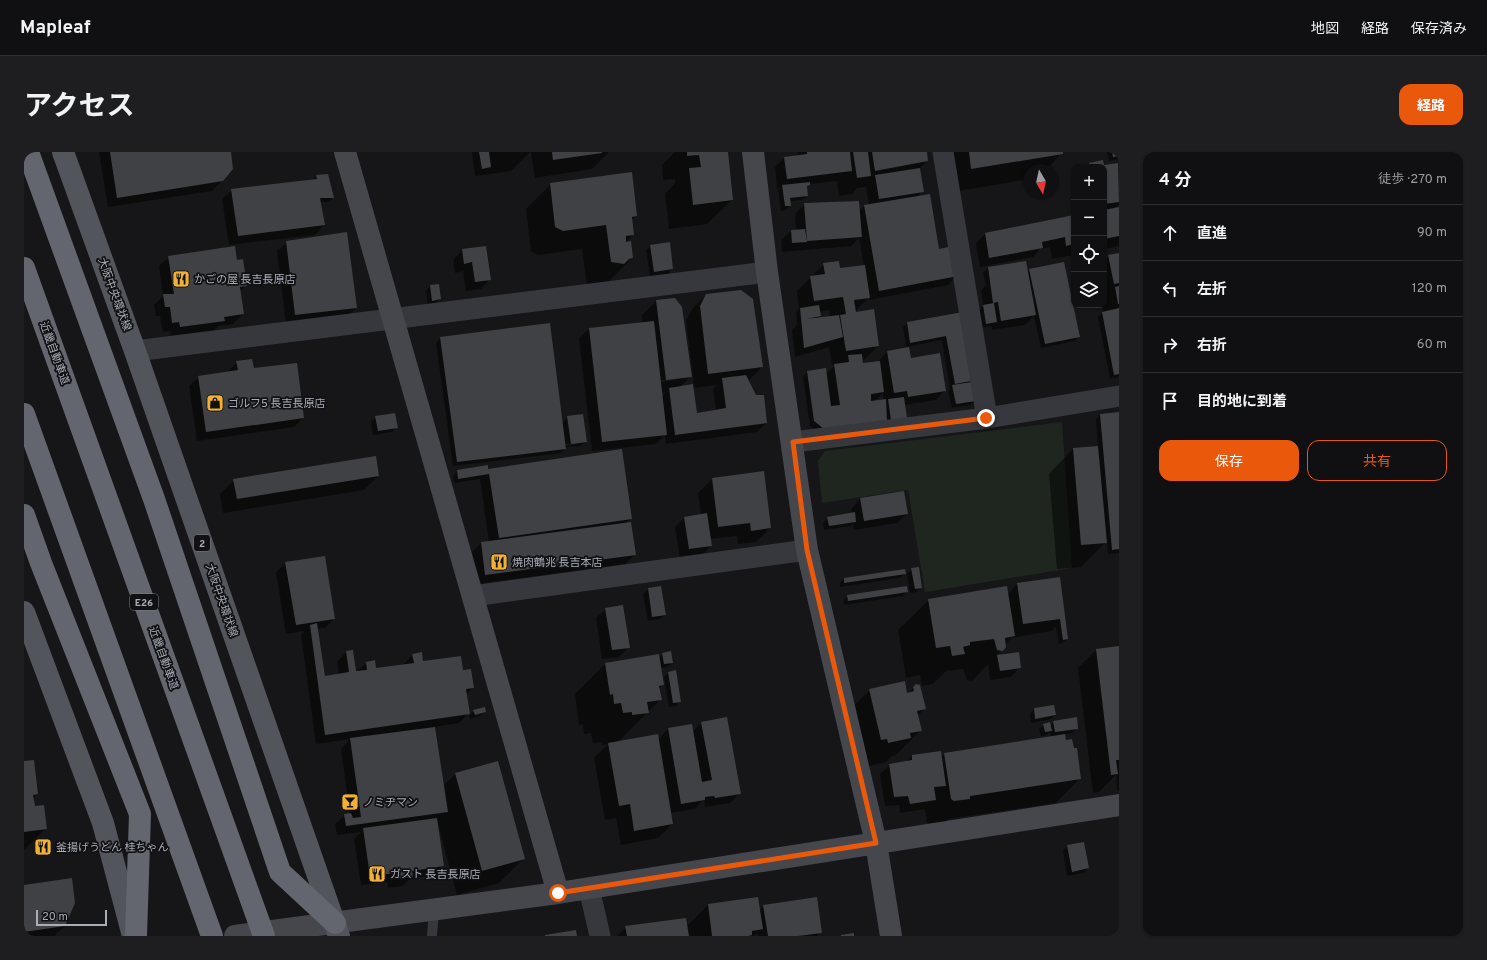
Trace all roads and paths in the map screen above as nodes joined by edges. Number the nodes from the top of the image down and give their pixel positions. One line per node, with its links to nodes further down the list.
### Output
1 (28, 152): 23 (highway)
2 (63, 152): 9 (main road, 大阪中央環状線 / 2)
3 (345, 152): 8 (street)
4 (753, 152): 7 (street)
5 (943, 152): 12 (street)
6 (24, 268): 28 (highway, 近畿自動車道 / E26, bridge)
7 (767, 272): 8 (street); 13 (street)
8 (394, 320): 9 (street); 16 (street)
9 (135, 351): 23 (main road, 大阪中央環状線 / 2)
10 (1119, 396): 12 (street)
11 (24, 414): 26 (highway)
12 (986, 418): 13 (street)
13 (793, 442): 15 (street)
14 (24, 515): 25 (highway)
15 (807, 550): 16 (street); 19 (street)
16 (473, 596): 21 (street)
17 (24, 612): 24 (main road)
18 (1119, 805): 19 (street)
19 (876, 843): 20 (street); 31 (street)
20 (589, 888): 21 (street); 30 (street)
21 (558, 893): 22 (street)
22 (434, 910): 23 (street); 29 (lane)
23 (337, 929): 27 (street)
24 (133, 936)
25 (136, 936)
26 (212, 936)
27 (235, 936)
28 (264, 936)
29 (432, 936)
30 (600, 936)
31 (891, 936)

